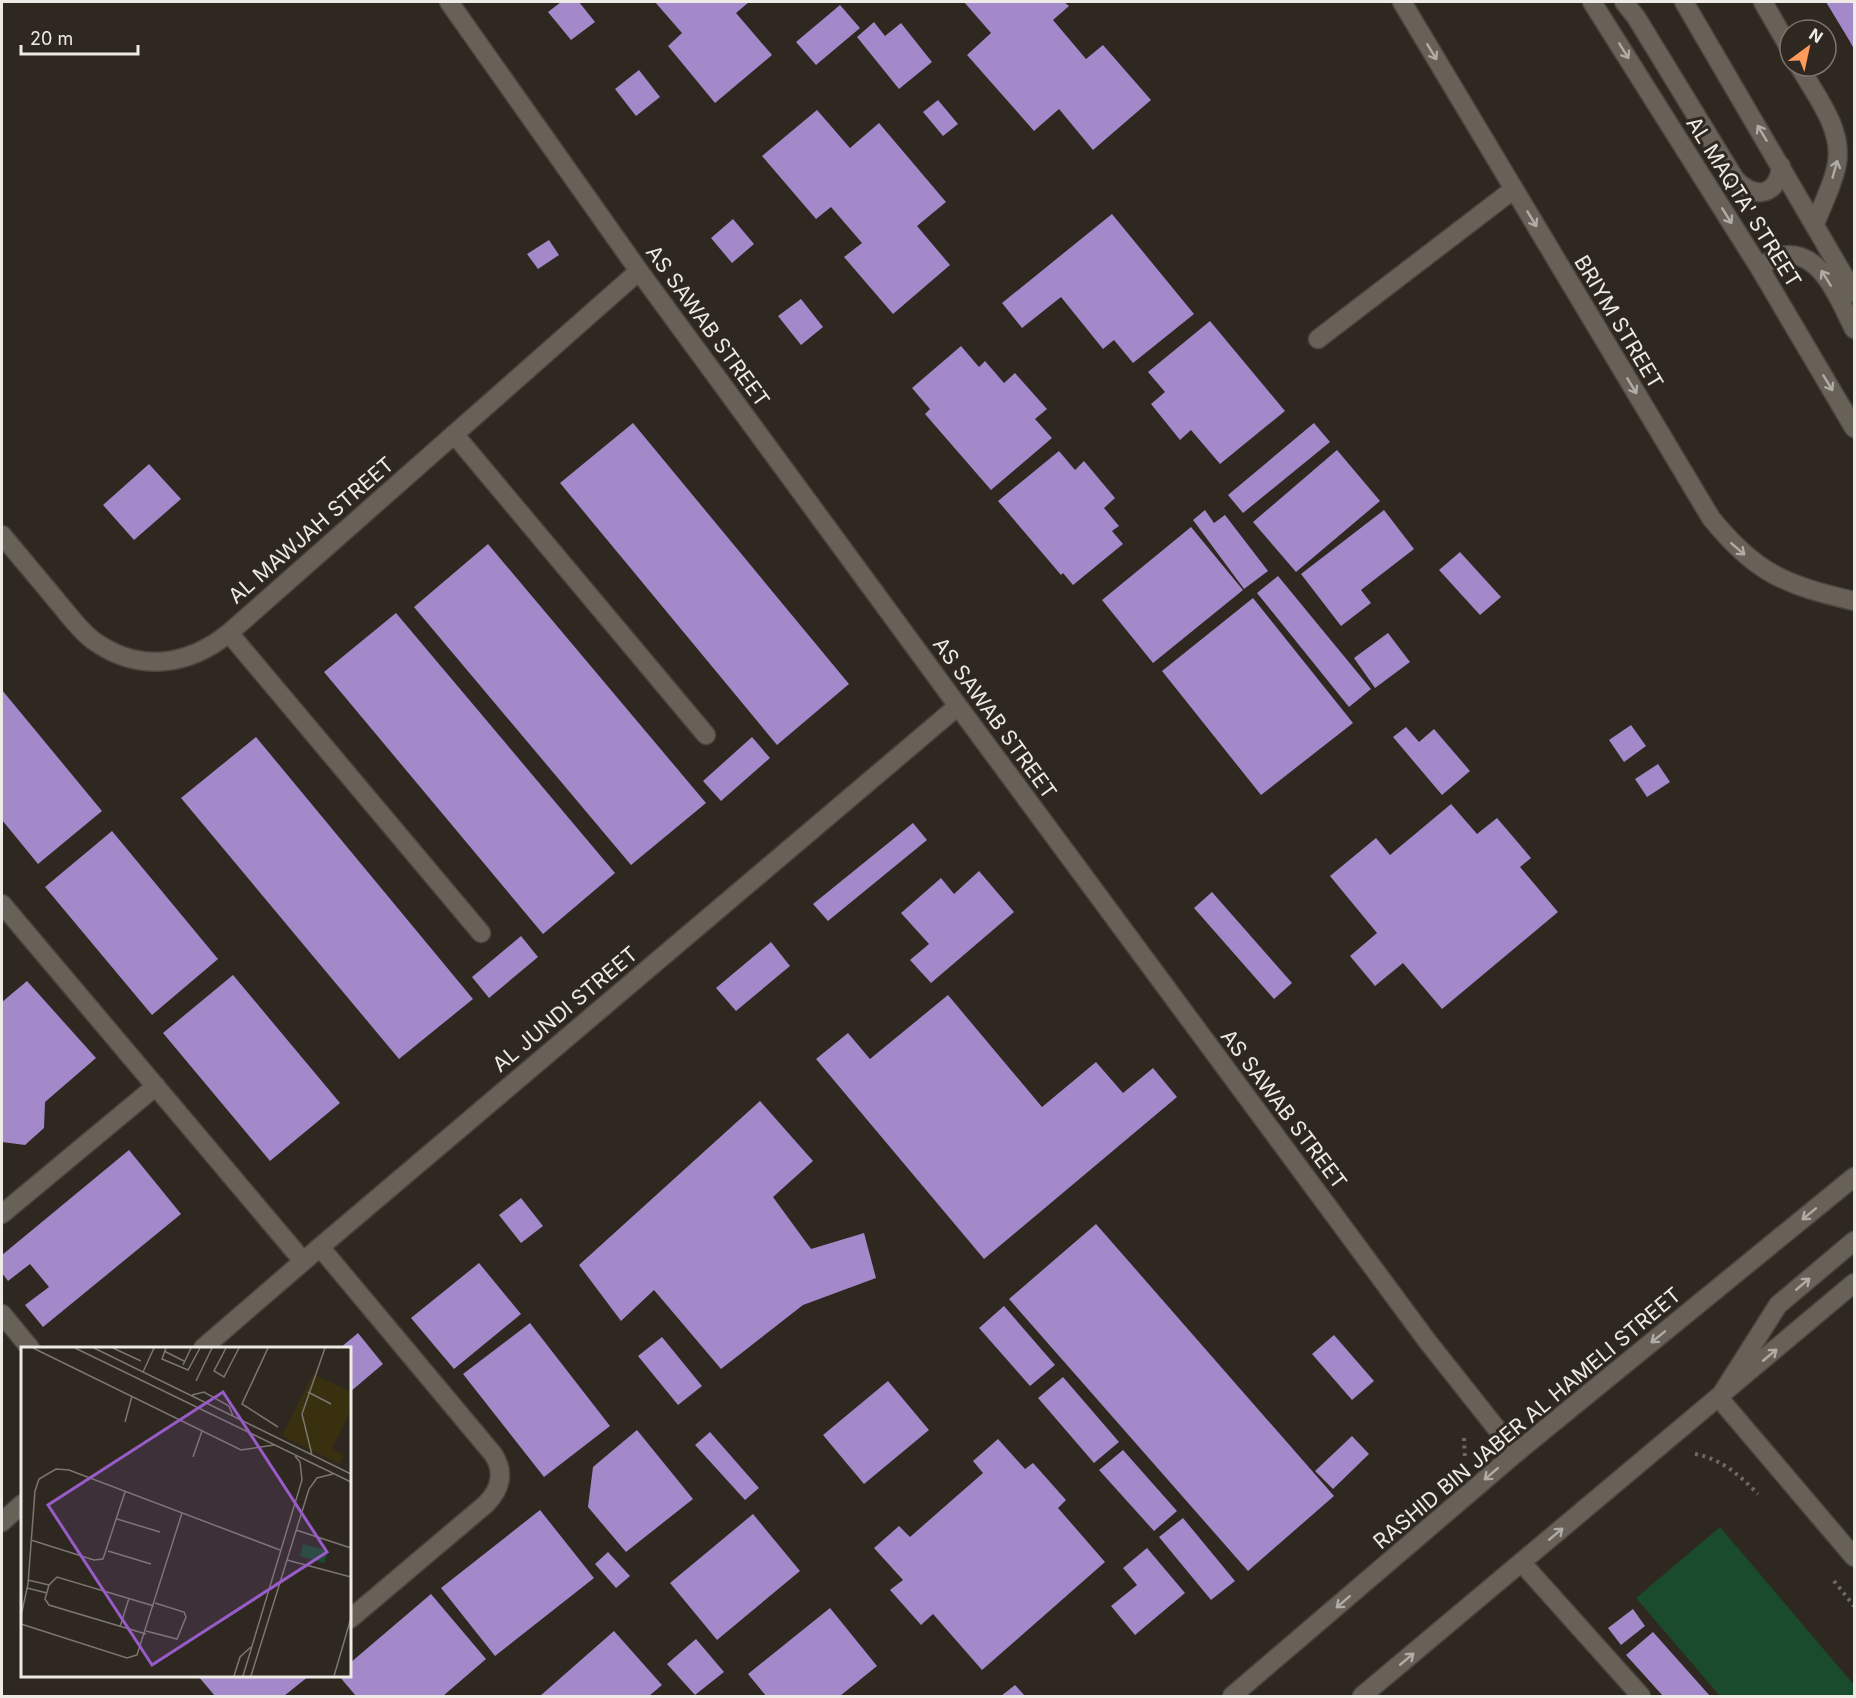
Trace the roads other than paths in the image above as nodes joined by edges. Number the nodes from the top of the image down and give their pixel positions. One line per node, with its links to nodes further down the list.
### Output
1 (449, 2): 13 (street, AS SAWAB STREET)
2 (1402, 2): 10 (street, BRIYM STREET, one-way to 10)
3 (1593, 2): 12 (street, AL MAQTA' STREET, one-way to 12)
4 (1624, 2): 9 (street)
5 (1684, 2): 9 (street, one-way to 5)
6 (1763, 2): 7 (street)
7 (1778, 28)
8 (1806, 78): 11 (street, one-way to 8)
9 (1781, 166): 11 (street)
10 (1514, 189): 16 (street); 20 (street, BRIYM STREET, one-way to 20)
11 (1815, 224): 14 (street)
12 (1759, 267): 15 (street, one-way to 12); 17 (street, AL MAQTA' STREET, one-way to 17)
13 (639, 271): 18 (street, AL MAWJAH STREET); 22 (street, AS SAWAB STREET)
14 (1854, 293)
15 (1854, 329)
16 (1317, 339)
17 (1854, 428)
18 (454, 434): 21 (street, AL MAWJAH STREET); 23 (street)
19 (2, 535): 21 (street, AL MAWJAH STREET)
20 (1854, 601)
21 (229, 633): 25 (street)
22 (958, 706): 30 (street, AL JUNDI STREET); 37 (street, AS SAWAB STREET)
23 (706, 735)
24 (2, 904): 26 (street)
25 (481, 933)
26 (156, 1086): 28 (street); 31 (street)
27 (1854, 1177): 37 (street, RASHID BIN JABER AL HAMELI STREET, one-way to 37)
28 (2, 1214)
29 (1854, 1241): 36 (street, one-way to 29)
30 (320, 1247): 31 (street, AL JUNDI STREET); 42 (street)
31 (303, 1261): 35 (street, AL JUNDI STREET)
32 (1854, 1283): 36 (street, one-way to 32)
33 (2, 1314): 34 (street)
34 (29, 1347)
35 (204, 1347)
36 (1719, 1398): 40 (street); 41 (street, one-way to 36)
37 (1516, 1453): 43 (street, RASHID BIN JABER AL HAMELI STREET, one-way to 43)
38 (21, 1505): 39 (street)
39 (2, 1522)
40 (1854, 1557)
41 (1522, 1563): 44 (street, one-way to 41); 45 (street)
42 (351, 1618)
43 (1232, 1696)
44 (1362, 1696)
45 (1641, 1696)

